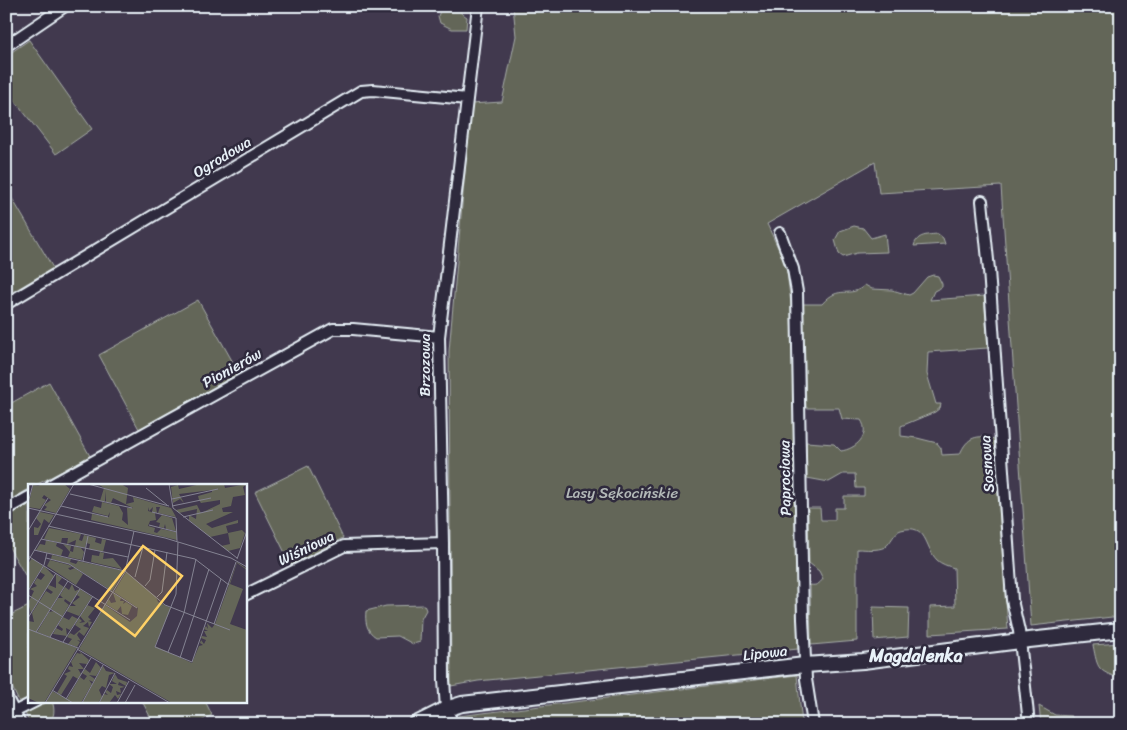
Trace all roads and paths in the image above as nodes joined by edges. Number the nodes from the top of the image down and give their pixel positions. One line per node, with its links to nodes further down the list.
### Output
1 (65, 6): 3 (street)
2 (478, 6): 4 (street, Brzozowa)
3 (6, 46)
4 (467, 99): 7 (street, Ogrodowa); 8 (street, Brzozowa)
5 (982, 201): 15 (street, Sosnowa)
6 (780, 233): 16 (street, Paprociowa)
7 (6, 304)
8 (439, 337): 9 (street, Pionierów); 12 (street, Brzozowa)
9 (54, 484)
10 (28, 498): 11 (street)
11 (6, 510)
12 (443, 543): 13 (street, Wiśniowa); 19 (street, Brzozowa)
13 (246, 595)
14 (1121, 630): 15 (street, Lipowa)
15 (1020, 641): 16 (street, Lipowa); 25 (street, Sosnowa)
16 (805, 665): 19 (street, Lipowa); 24 (street, Paprociowa)
17 (6, 696): 20 (street)
18 (34, 702): 20 (street)
19 (446, 709): 22 (street, Lipowa); 23 (street, Brzozowa)
20 (14, 712): 21 (street)
21 (20, 724)
22 (416, 724)
23 (453, 724)
24 (812, 724)
25 (1029, 724)

